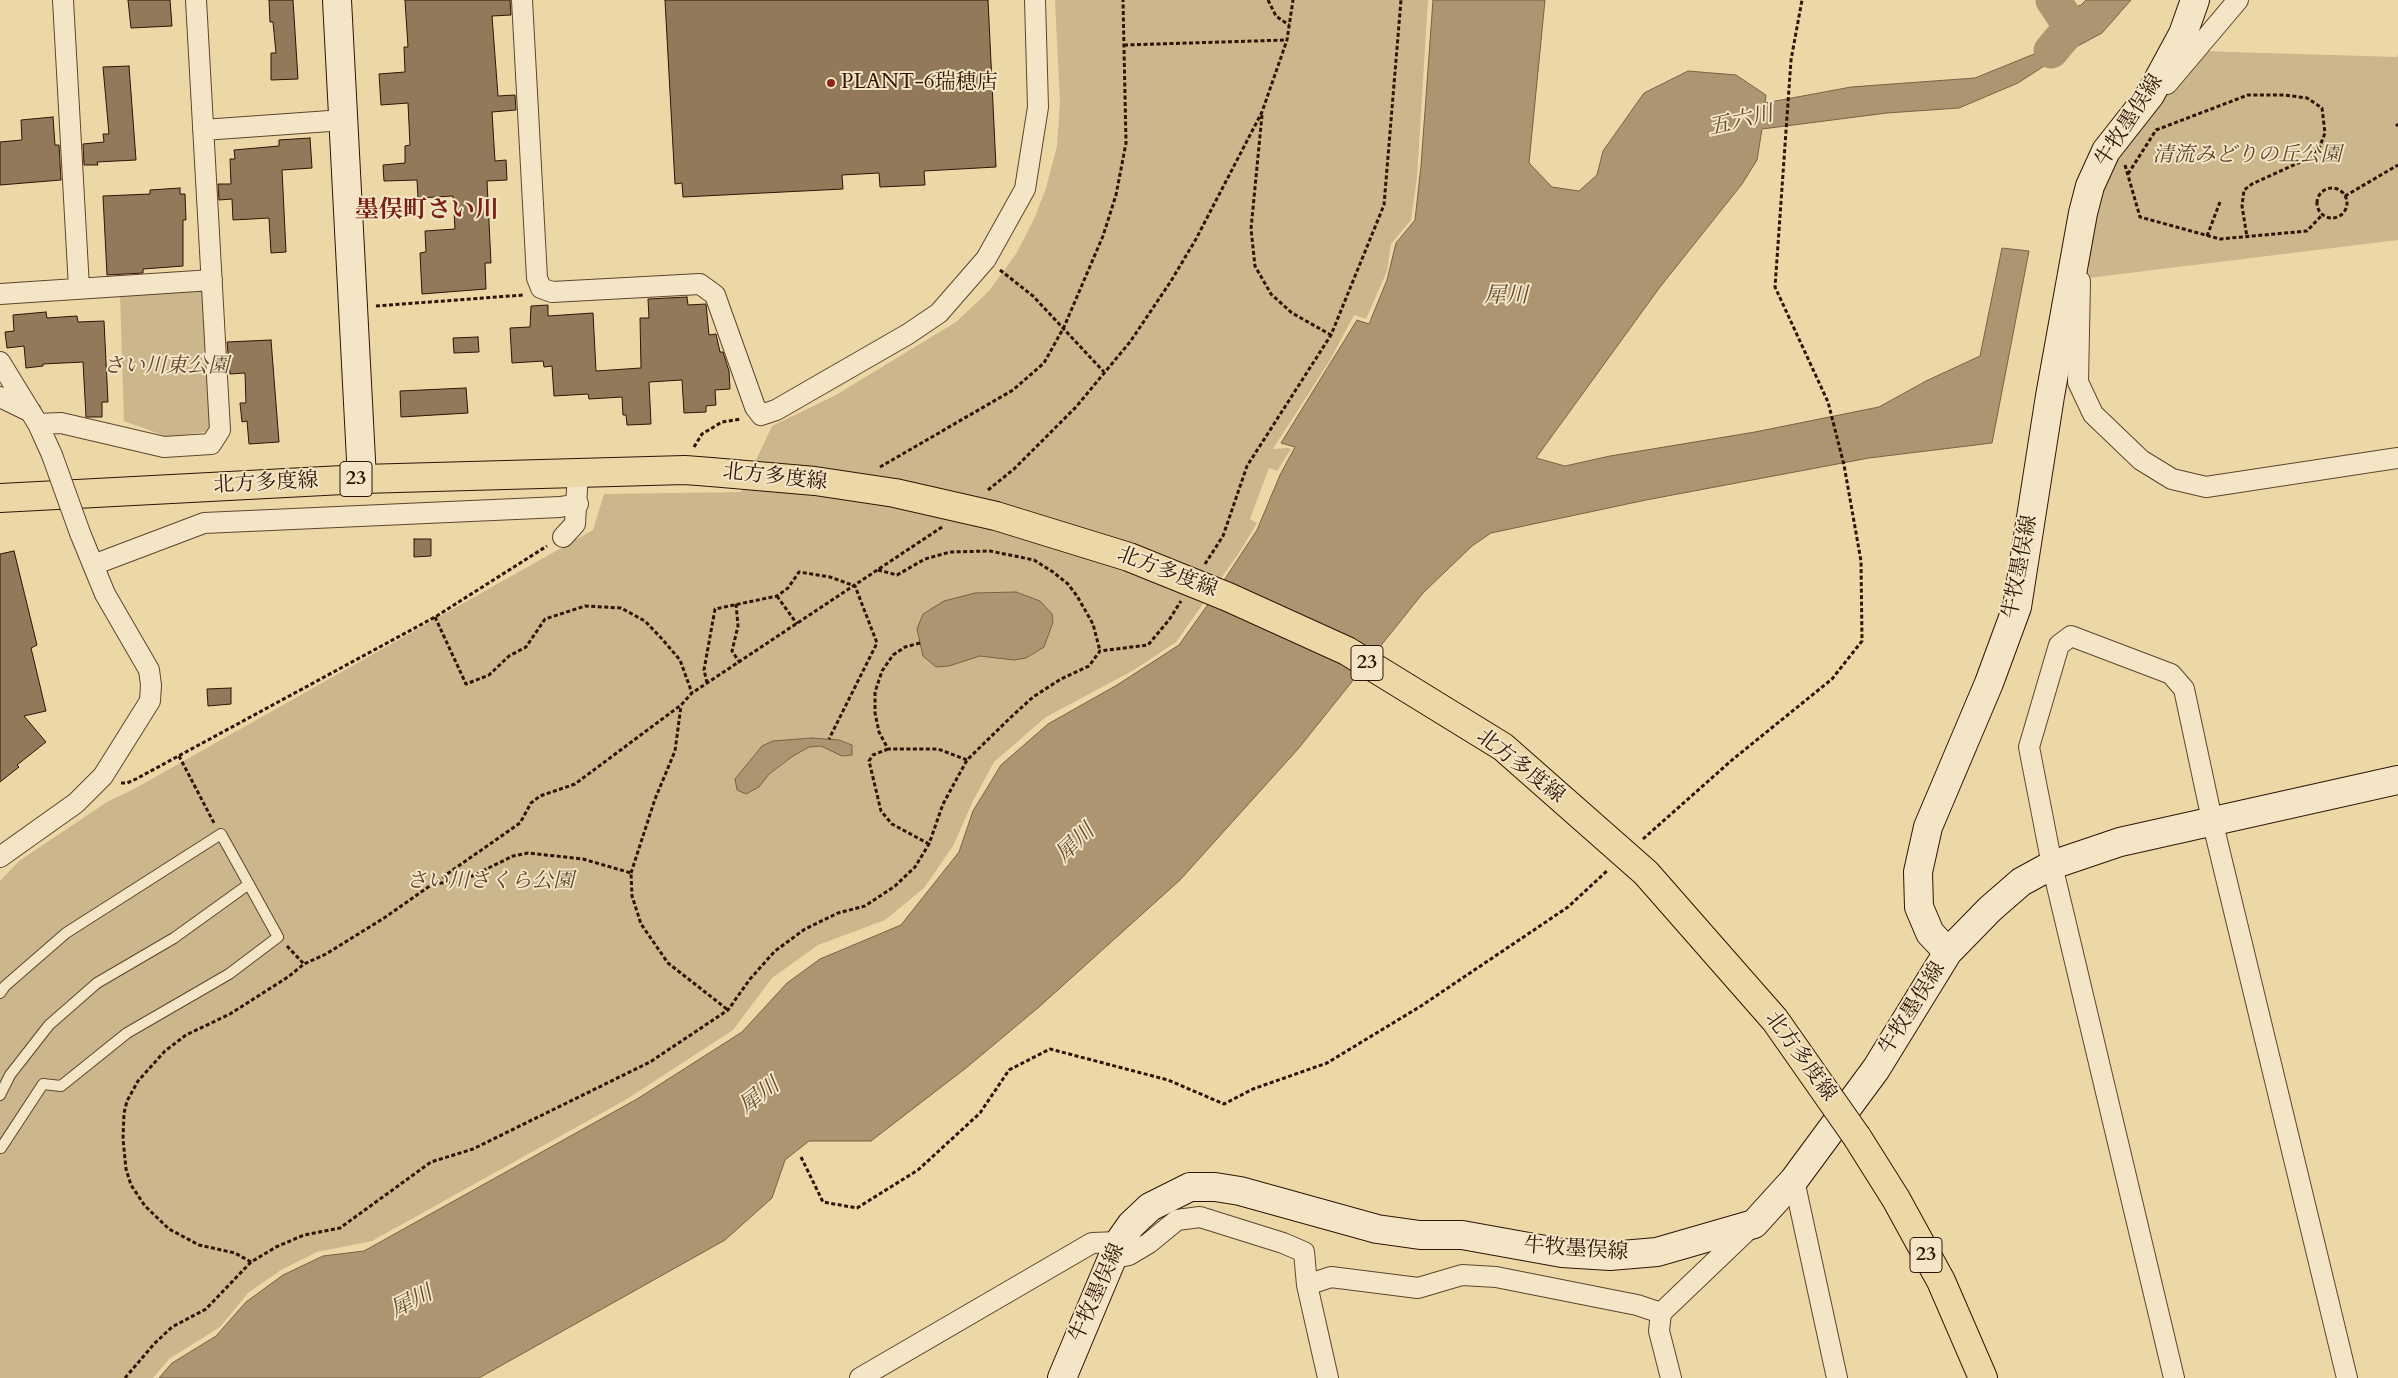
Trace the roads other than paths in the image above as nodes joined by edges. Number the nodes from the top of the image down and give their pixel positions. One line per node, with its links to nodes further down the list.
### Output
1 (63, 0): 13 (street)
2 (196, 0): 10 (street)
3 (337, 0): 9 (main road)
4 (522, 0): 5 (street)
5 (1035, 0)
6 (2195, 0): 8 (main road, 牛牧墨俣線)
7 (2238, 0): 8 (street)
8 (2131, 117): 11 (main road, 牛牧墨俣線)
9 (344, 120): 10 (street); 20 (main road)
10 (203, 130): 12 (street)
11 (2083, 213): 18 (street); 30 (main road, 牛牧墨俣線)
12 (212, 280): 13 (street); 17 (street)
13 (79, 288): 14 (street)
14 (0, 294)
15 (0, 362): 17 (street)
16 (0, 397): 17 (street)
17 (35, 418): 24 (street, bridge)
18 (2398, 458)
19 (578, 472): 20 (main road, 北方多度線 / 23); 22 (street); 44 (main road, 北方多度線 / 23, bridge)
20 (362, 479): 21 (main road, 北方多度線 / 23)
21 (0, 498)
22 (578, 504): 23 (street); 24 (street)
23 (563, 537)
24 (93, 565): 27 (street)
25 (2398, 780): 26 (main road)
26 (2212, 820): 28 (main road); 28 (street); 46 (street)
27 (5, 849)
28 (2052, 865): 30 (main road); 45 (street)
29 (249, 884): 31 (lane); 32 (lane); 33 (lane)
30 (1948, 952): 34 (main road, 牛牧墨俣線)
31 (0, 993)
32 (0, 1095)
33 (0, 1149)
34 (1794, 1180): 35 (main road, 牛牧墨俣線); 43 (street)
35 (1754, 1224): 36 (main road, 牛牧墨俣線); 38 (street)
36 (1115, 1251): 37 (street); 39 (street); 40 (main road, 牛牧墨俣線)
37 (1307, 1285): 38 (street); 41 (street)
38 (1661, 1313): 42 (street)
39 (860, 1378)
40 (1062, 1378)
41 (1328, 1378)
42 (1671, 1378)
43 (1837, 1378)
44 (1983, 1378)
45 (2174, 1378)
46 (2347, 1378)

